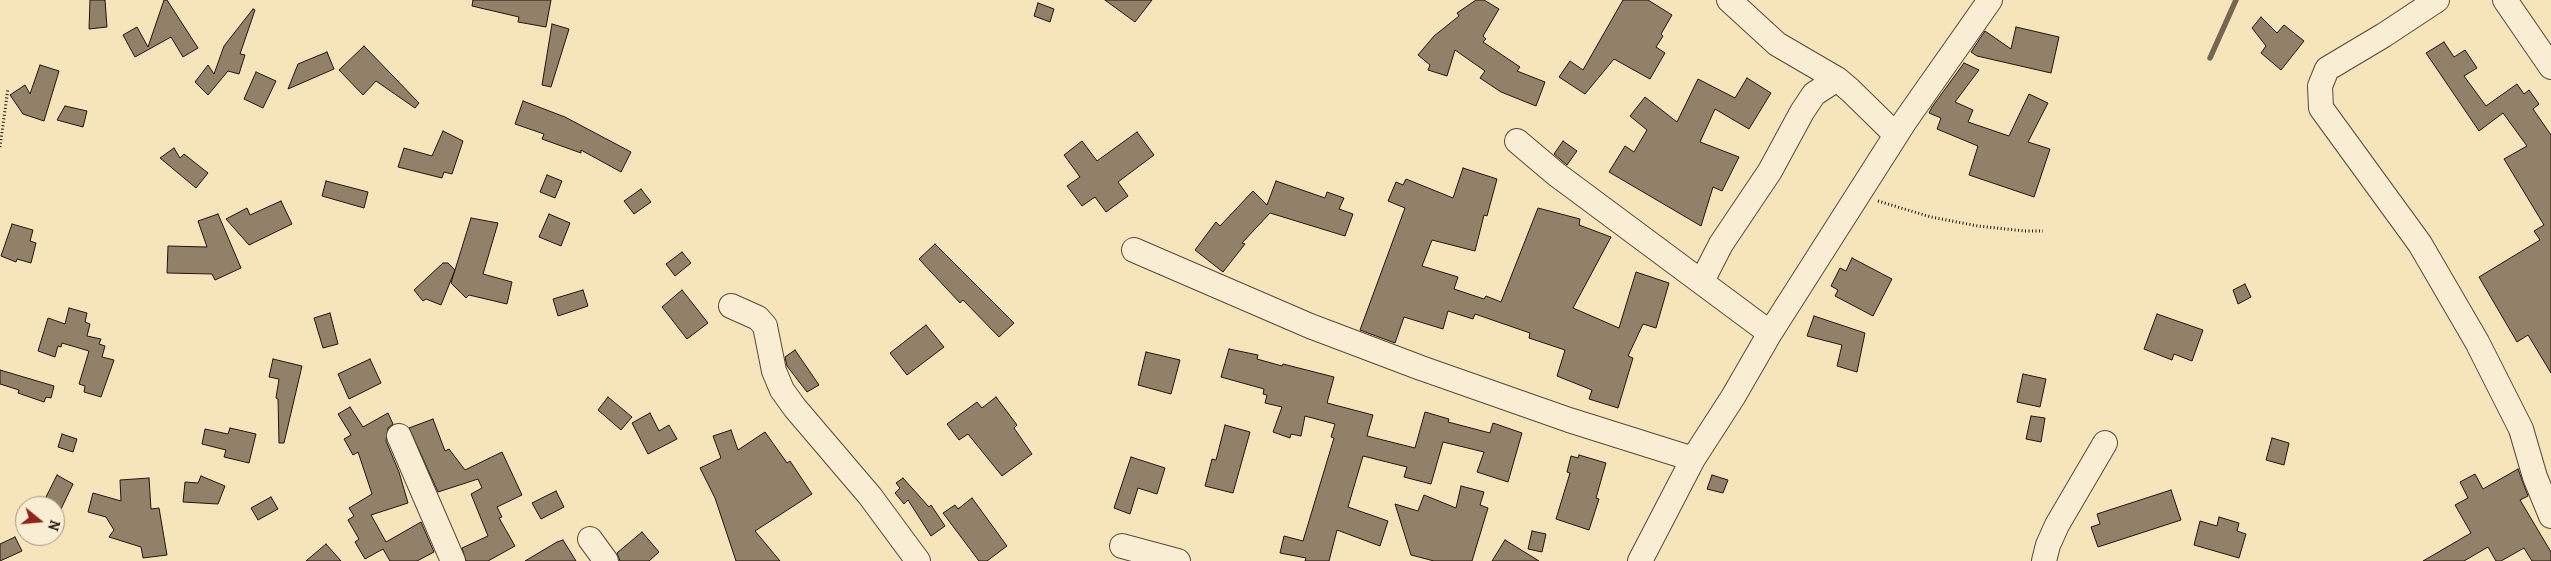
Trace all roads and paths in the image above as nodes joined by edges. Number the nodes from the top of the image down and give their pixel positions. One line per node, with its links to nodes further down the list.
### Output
1 (1729, 0): 6 (street)
2 (1990, 0): 8 (street)
3 (2437, 0): 20 (street)
4 (2505, 0): 5 (street)
5 (2549, 60)
6 (1837, 79): 8 (street); 14 (street)
7 (8, 88): 10 (path)
8 (1896, 135): 11 (street)
9 (1517, 141): 14 (street)
10 (0, 147)
11 (1858, 194): 12 (path); 16 (street)
12 (2043, 231)
13 (1134, 250): 19 (street)
14 (1702, 281): 16 (street)
15 (731, 306): 25 (street)
16 (1770, 333): 19 (street)
17 (399, 436): 23 (street)
18 (2105, 443): 28 (street)
19 (1693, 459): 27 (street)
20 (2551, 516)
21 (590, 539): 24 (street)
22 (1122, 546): 26 (street)
23 (453, 561)
24 (606, 561)
25 (918, 561)
26 (1178, 561)
27 (1640, 561)
28 (2044, 561)

